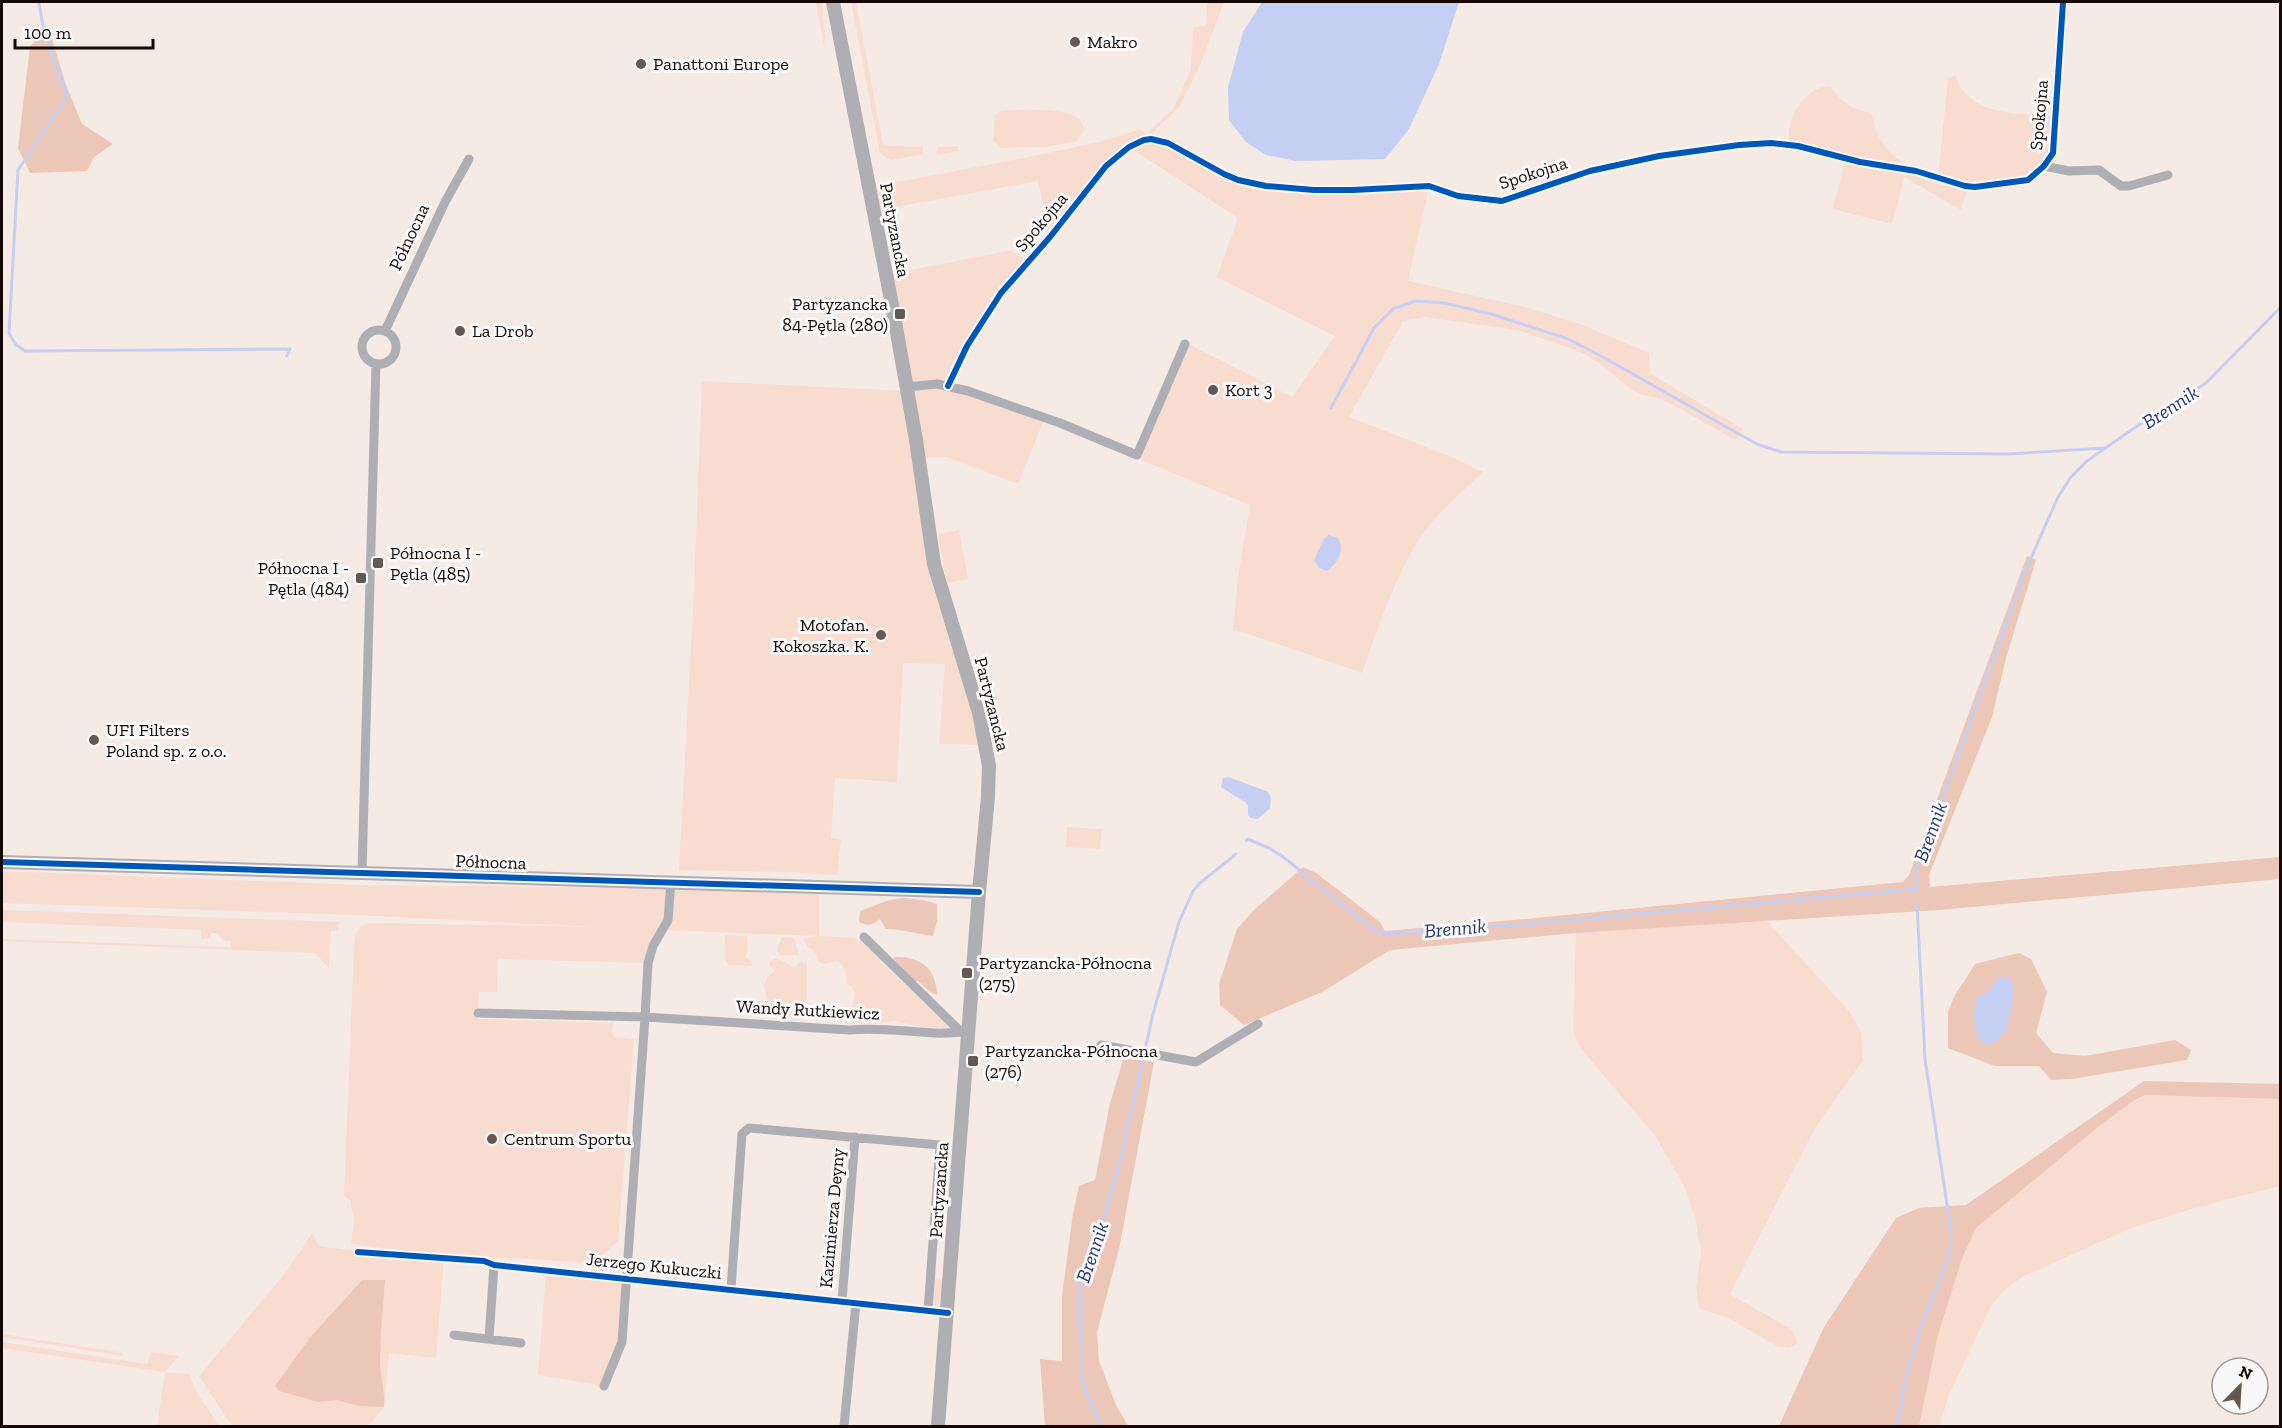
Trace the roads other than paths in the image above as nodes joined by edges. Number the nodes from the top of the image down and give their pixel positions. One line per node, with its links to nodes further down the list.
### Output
1 (833, 2): 10 (main road, Partyzancka)
2 (2062, 2): 4 (street, Spokojna)
3 (469, 159): 6 (street, Północna)
4 (2044, 166): 5 (street); 9 (street, Spokojna)
5 (2168, 175)
6 (385, 331): 8 (street); 8 (street)
7 (1185, 344): 9 (street)
8 (376, 364): 12 (street)
9 (948, 386): 10 (street)
10 (907, 387): 14 (main road, Partyzancka)
11 (2, 862): 12 (main road, Północna)
12 (362, 873): 13 (main road, Północna)
13 (671, 882): 14 (main road, Północna); 17 (street)
14 (979, 892): 19 (main road, Partyzancka)
15 (864, 937): 19 (street)
16 (478, 1013): 17 (street, Wandy Rutkiewicz)
17 (645, 1017): 19 (street, Wandy Rutkiewicz); 24 (street)
18 (1258, 1024): 20 (street)
19 (964, 1032): 29 (main road, Partyzancka)
20 (1101, 1045)
21 (855, 1137): 25 (street); 26 (street, Kazimierza Deyny); 28 (street)
22 (358, 1252): 23 (street, Jerzego Kukuczki)
23 (494, 1265): 24 (street, Jerzego Kukuczki); 31 (street)
24 (627, 1278): 25 (street, Jerzego Kukuczki); 33 (street)
25 (731, 1289): 26 (street, Jerzego Kukuczki)
26 (842, 1301): 27 (street, Jerzego Kukuczki)
27 (856, 1303): 28 (street, Jerzego Kukuczki); 34 (street)
28 (928, 1311): 29 (street, Jerzego Kukuczki)
29 (948, 1313): 35 (main road, Partyzancka)
30 (454, 1335): 31 (street)
31 (489, 1339): 32 (street)
32 (521, 1343)
33 (604, 1386)
34 (844, 1426)
35 (938, 1426)

